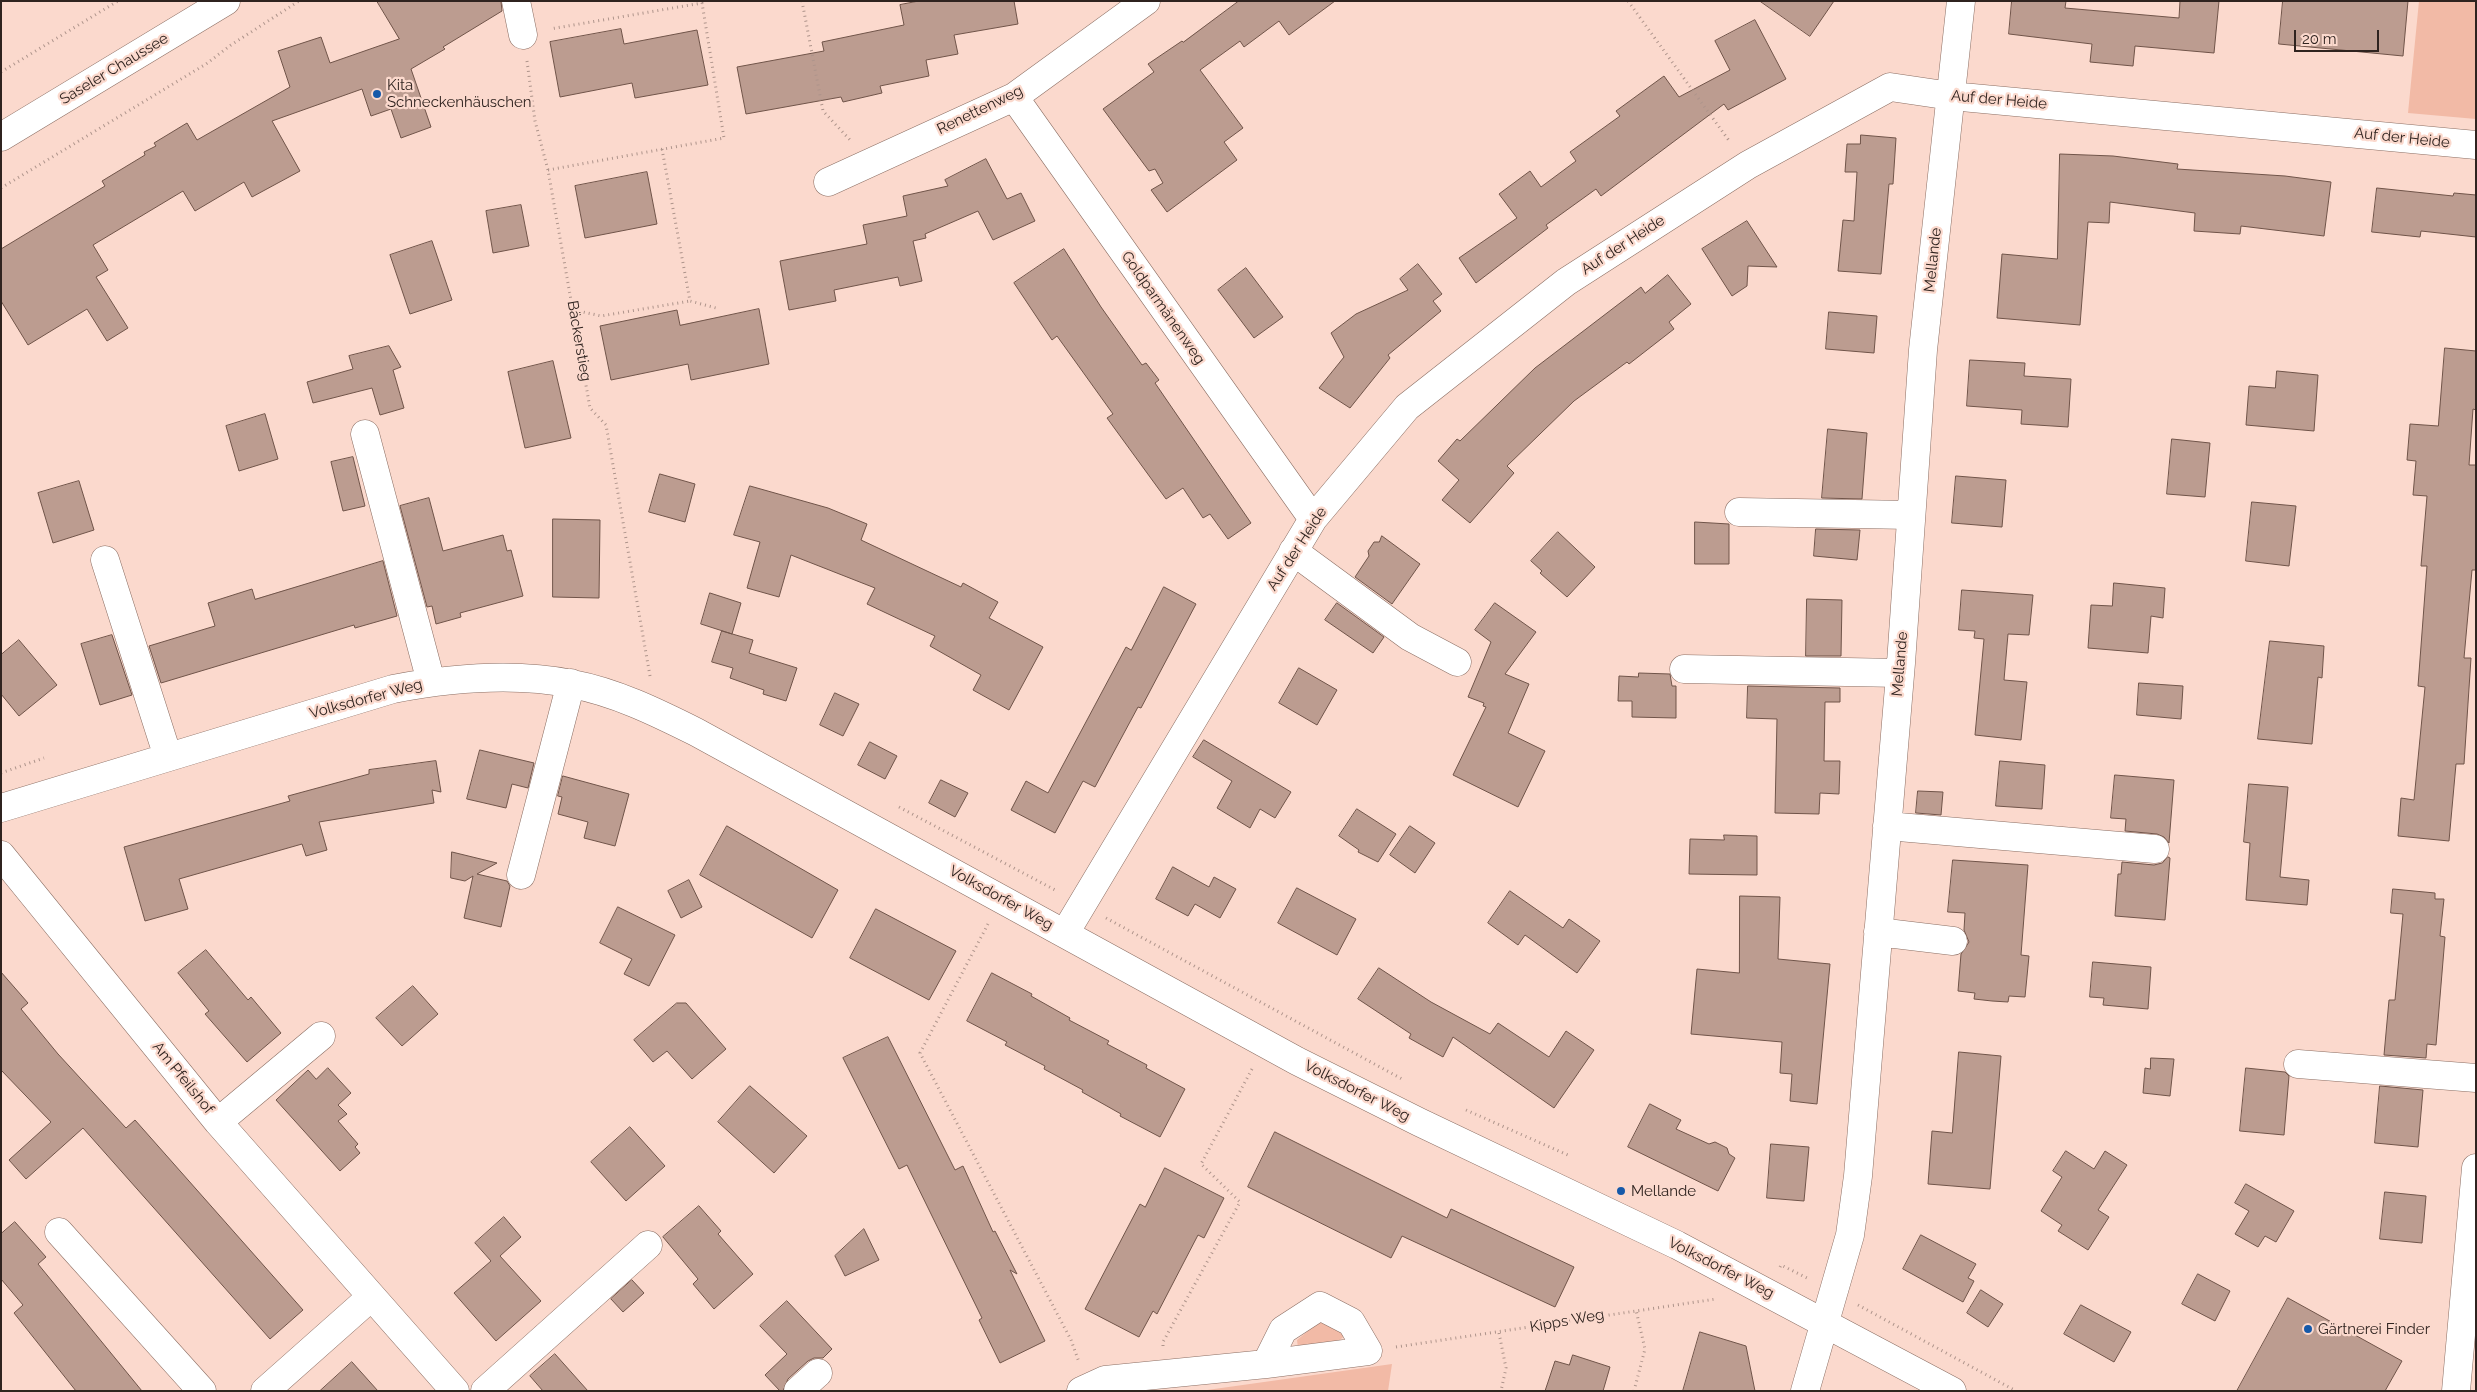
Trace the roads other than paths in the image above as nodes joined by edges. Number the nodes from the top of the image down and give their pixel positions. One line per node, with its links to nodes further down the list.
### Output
1 (226, 1): 6 (street, Saseler Chaussee)
2 (1146, 1): 5 (street, Renettenweg)
3 (1962, 1): 4 (street, Mellande)
4 (1951, 96): 7 (street, Auf der Heide); 11 (street, Mellande); 12 (street, Auf der Heide)
5 (1014, 97): 8 (street, Renettenweg); 12 (street, Goldparmänenweg)
6 (1, 137)
7 (2476, 145)
8 (828, 182)
9 (365, 434): 18 (street)
10 (1739, 512): 11 (street)
11 (1911, 515): 17 (street, Mellande)
12 (1313, 519): 13 (street, Auf der Heide)
13 (1293, 551): 15 (street); 27 (street, Auf der Heide)
14 (105, 560): 20 (street)
15 (1457, 662)
16 (1684, 669): 17 (street)
17 (1900, 673): 22 (street, Mellande)
18 (431, 682): 19 (street, Volksdorfer Weg); 20 (street, Volksdorfer Weg)
19 (571, 683): 25 (street); 27 (street, Volksdorfer Weg)
20 (168, 757): 21 (street, Volksdorfer Weg)
21 (1, 808)
22 (1887, 826): 23 (street); 26 (street, Mellande)
23 (2155, 849)
24 (1, 854): 32 (street, Am Pfeilshof)
25 (521, 875)
26 (1878, 932): 28 (street); 38 (street, Mellande)
27 (1065, 933): 38 (street, Volksdorfer Weg)
28 (1953, 941)
29 (321, 1036): 32 (street)
30 (2298, 1064): 31 (street)
31 (2476, 1078)
32 (218, 1122): 37 (street, Am Pfeilshof)
33 (2476, 1168): 34 (street)
34 (2472, 1231): 49 (street)
35 (59, 1232): 42 (street)
36 (648, 1245): 45 (street)
37 (371, 1297): 43 (street); 44 (street, Am Pfeilshof)
38 (1826, 1323): 47 (street, Mellande); 48 (street, Volksdorfer Weg)
39 (1266, 1364): 39 (street); 41 (street)
40 (818, 1373): 46 (street)
41 (1085, 1389)
42 (202, 1391)
43 (265, 1391)
44 (455, 1391)
45 (485, 1391)
46 (798, 1391)
47 (1805, 1391)
48 (1952, 1391)
49 (2456, 1391)

